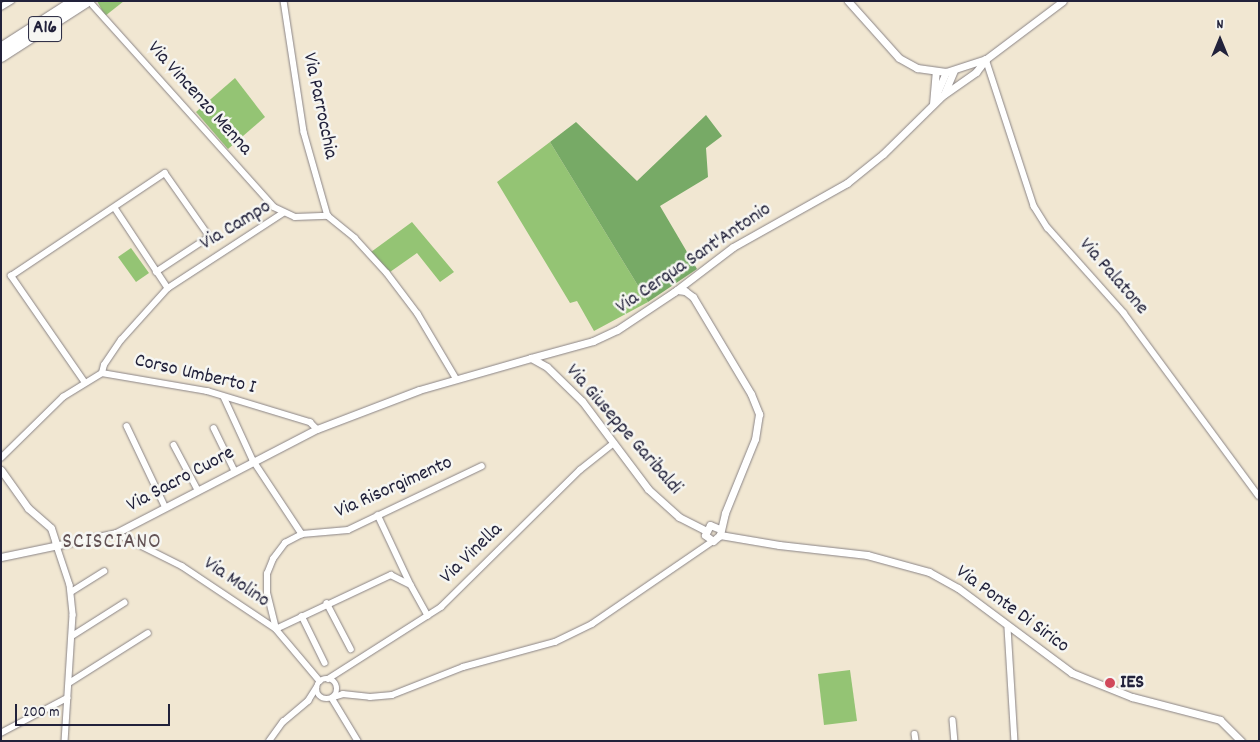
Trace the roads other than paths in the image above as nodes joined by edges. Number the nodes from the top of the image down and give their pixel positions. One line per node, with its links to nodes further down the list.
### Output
1 (11, 1): 7 (street)
2 (74, 1): 8 (highway, A16)
3 (284, 1): 16 (street, Via Parrocchia)
4 (848, 1): 11 (street)
5 (1062, 1): 10 (street)
6 (91, 3): 9 (highway, A16); 15 (street, Via Vincenzo Menna)
7 (1, 7)
8 (1, 48)
9 (1, 57)
10 (986, 58): 12 (street); 13 (street); 36 (street, Via Palatone)
11 (936, 72): 12 (street); 13 (street, Via Cerqua Sant'Antonio)
12 (950, 72): 13 (street, Via Cerqua Sant'Antonio)
13 (938, 96): 18 (street, Via Cerqua Sant'Antonio)
14 (115, 208): 17 (street); 17 (street, Via Campo); 23 (street)
15 (283, 213): 16 (street, Via Campo); 19 (street, Via Campo)
16 (328, 216): 22 (street)
17 (157, 272): 19 (street)
18 (688, 287): 20 (street, Via Cerqua Sant'Antonio); 38 (street)
19 (168, 288): 21 (street, Via Campo)
20 (531, 358): 22 (street); 28 (street, Via Giuseppe Garibaldi)
21 (102, 373): 23 (street); 24 (street, Corso Umberto I)
22 (456, 378): 27 (street)
23 (85, 383): 30 (street)
24 (224, 396): 27 (street, Corso Umberto I); 31 (street)
25 (127, 426): 37 (street)
26 (214, 428): 34 (street)
27 (317, 429): 31 (street, Via Sacro Cuore)
28 (614, 443): 40 (street, Via Giuseppe Garibaldi); 54 (street, Via Vinella)
29 (174, 445): 35 (street)
30 (1, 458)
31 (253, 460): 34 (street, Via Sacro Cuore); 43 (street)
32 (482, 466): 39 (street, Via Risorgimento)
33 (1, 470): 45 (street)
34 (235, 471): 35 (street, Via Sacro Cuore)
35 (198, 490): 37 (street, Via Sacro Cuore)
36 (1259, 496)
37 (166, 506): 42 (street, Via Sacro Cuore)
38 (724, 514): 40 (street); 41 (street)
39 (378, 515): 43 (street, Via Risorgimento); 49 (street)
40 (707, 530): 41 (street, Via Ponte Di Sirico); 44 (street); 46 (street)
41 (720, 532): 44 (street); 57 (street, Via Ponte Di Sirico)
42 (116, 533): 45 (street, Via Sacro Cuore); 58 (street, Via Molino)
43 (302, 534): 58 (street)
44 (713, 541): 46 (street)
45 (56, 543): 47 (street, Via Sacro Cuore); 50 (street)
46 (698, 550): 69 (street)
47 (1, 557)
48 (104, 571): 50 (street)
49 (411, 585): 52 (street); 53 (street)
50 (71, 592): 60 (street)
51 (124, 603): 60 (street)
52 (328, 603): 55 (street); 61 (street)
53 (424, 603): 54 (street); 56 (street)
54 (436, 610): 56 (street, Via Vinella)
55 (302, 616): 58 (street); 62 (street)
56 (428, 616): 63 (street, Via Vinella)
57 (1008, 628): 82 (street); 83 (street, Via Ponte Di Sirico)
58 (276, 629): 65 (street, Via Molino)
59 (148, 633): 66 (street)
60 (72, 636): 66 (street)
61 (351, 649)
62 (324, 663)
63 (341, 672): 64 (street, Via Vinella); 68 (street)
64 (328, 679): 65 (street); 68 (street)
65 (320, 681): 67 (street)
66 (69, 683): 71 (street)
67 (316, 688): 72 (street); 73 (street)
68 (337, 688): 69 (street); 70 (street)
69 (359, 696): 70 (street)
70 (333, 697): 72 (street); 79 (street)
71 (67, 698): 75 (street); 77 (street)
72 (324, 699): 73 (street)
73 (305, 704): 78 (street)
74 (953, 720): 81 (street)
75 (1, 733)
76 (915, 734): 80 (street)
77 (65, 741)
78 (269, 741)
79 (358, 741)
80 (916, 741)
81 (955, 741)
82 (1015, 741)
83 (1241, 741)

